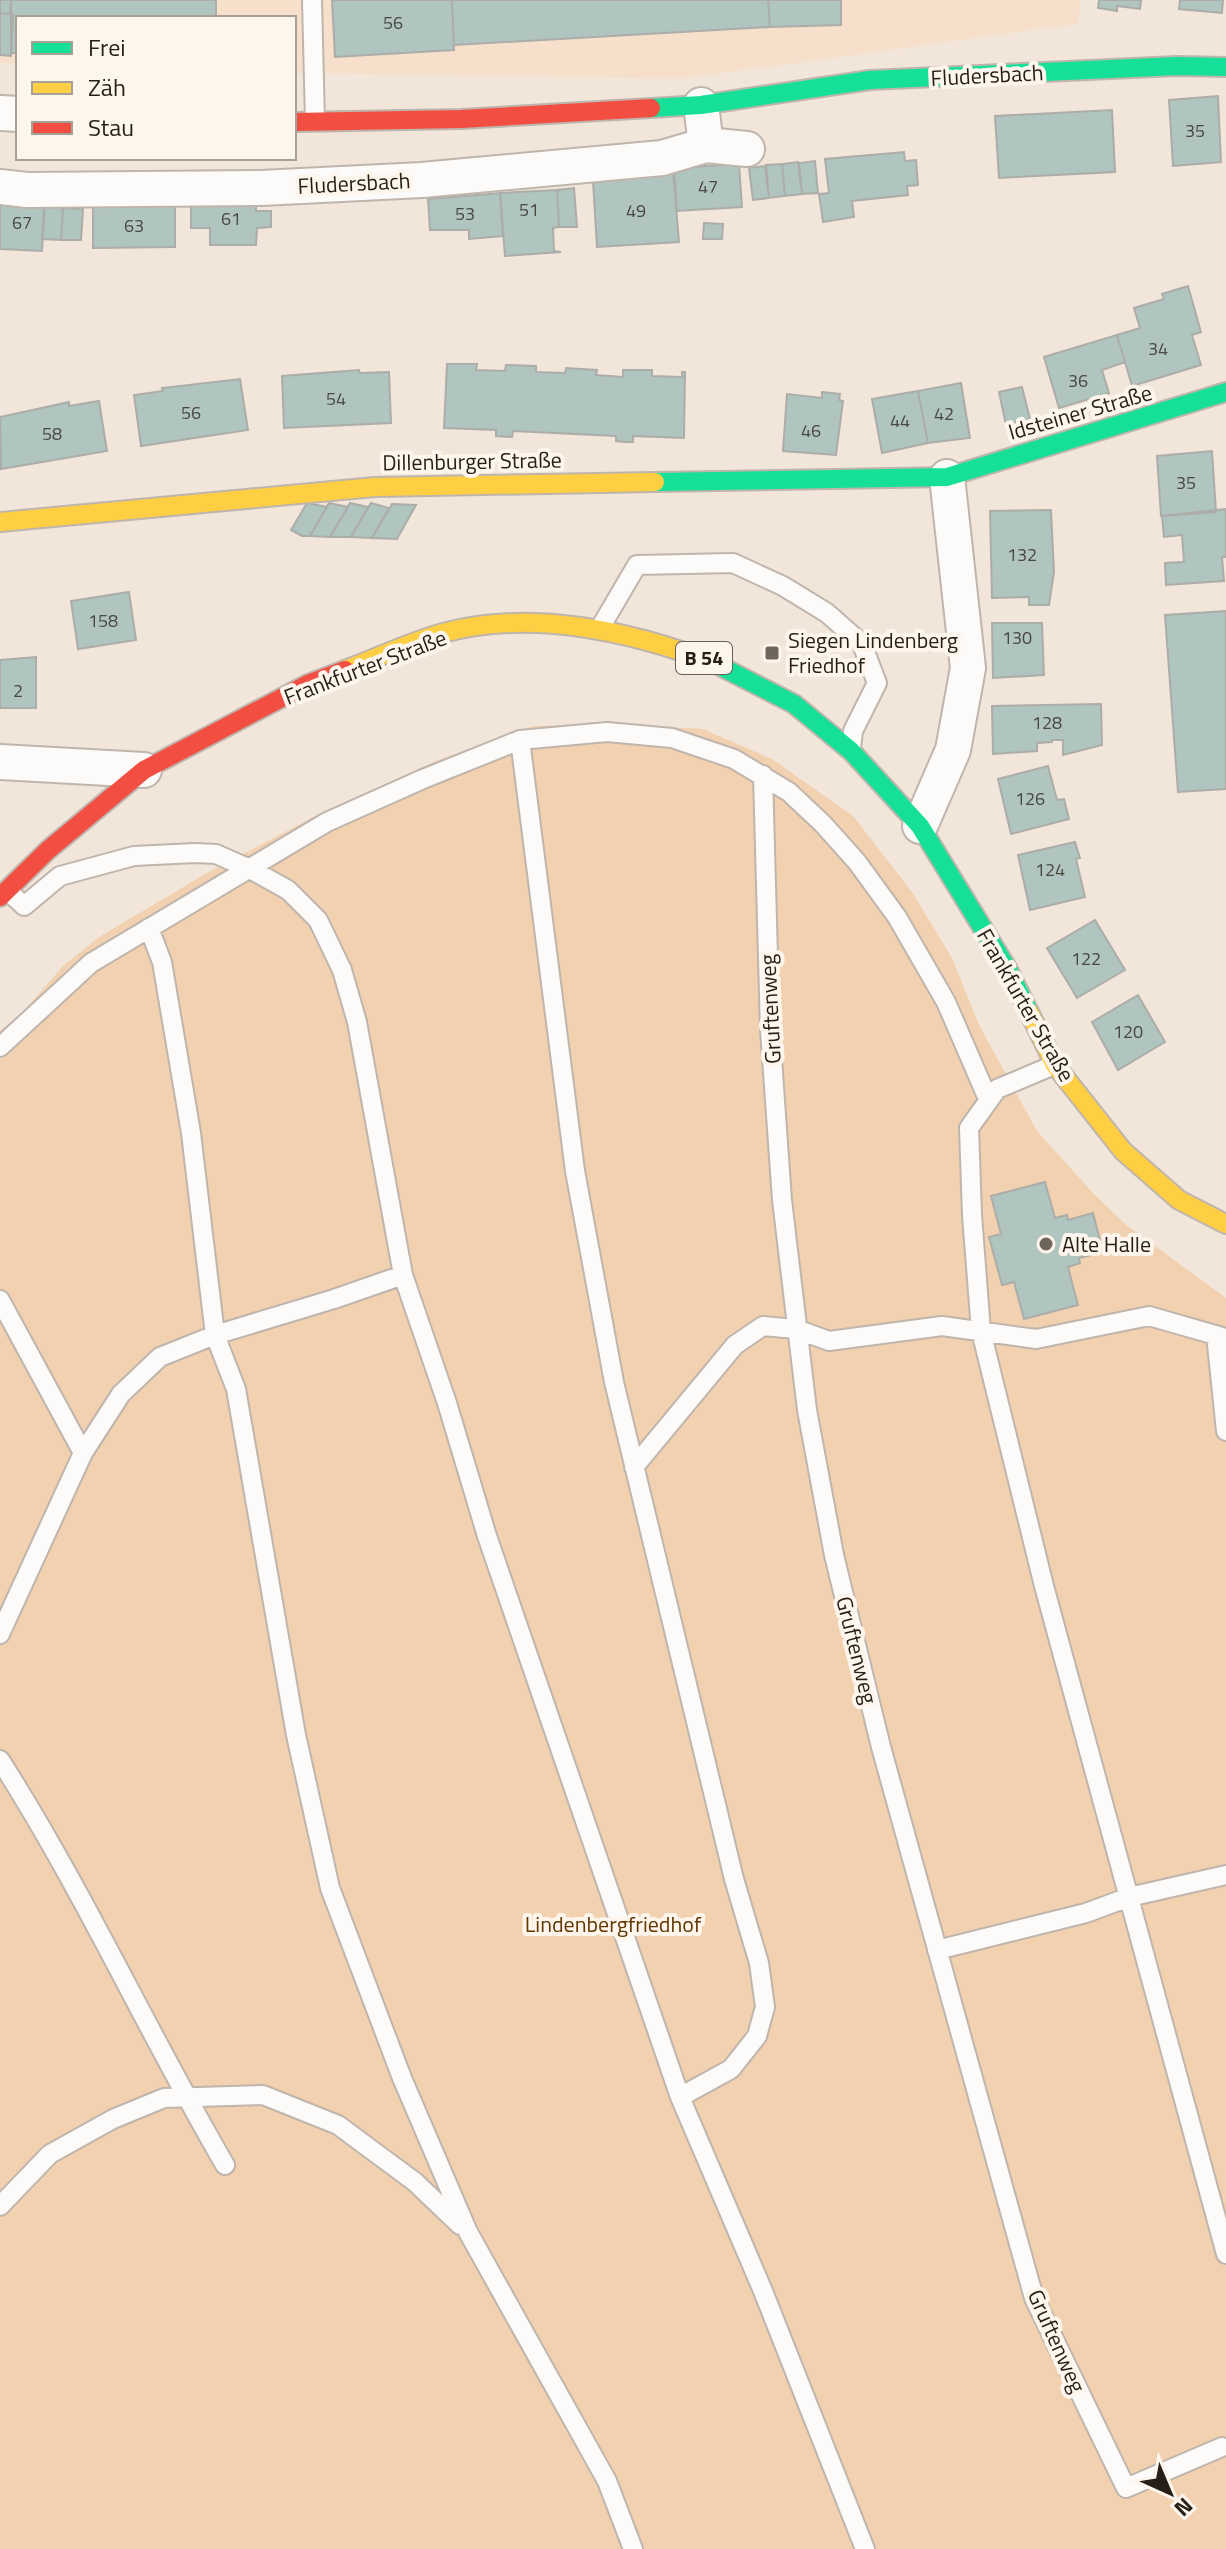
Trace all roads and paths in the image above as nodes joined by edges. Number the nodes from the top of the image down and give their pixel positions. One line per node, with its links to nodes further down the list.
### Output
1 (312, 0): 4 (lane)
2 (1226, 67): 3 (street, Fludersbach)
3 (701, 105): 4 (street, Fludersbach); 6 (street)
4 (315, 121): 5 (street, Fludersbach)
5 (296, 122)
6 (706, 145): 7 (street, Fludersbach); 8 (street, Fludersbach)
7 (747, 149)
8 (0, 187)
9 (1226, 392): 10 (street, Idsteiner Straße)
10 (947, 477): 11 (street, Dillenburger Straße); 18 (street)
11 (0, 522)
12 (600, 629): 14 (street, Frankfurter Straße / B 54); 14 (lane); 16 (street, Frankfurter Straße / B 54)
13 (520, 740): 17 (lane); 19 (lane); 34 (lane)
14 (851, 751): 18 (street, Frankfurter Straße / B 54)
15 (0, 762): 16 (street)
16 (144, 770): 20 (street, Frankfurter Straße / B 54)
17 (763, 775): 24 (lane); 28 (lane, Gruftenweg)
18 (920, 826): 23 (street, Frankfurter Straße / B 54)
19 (250, 869): 20 (lane); 21 (lane); 26 (lane)
20 (4, 894)
21 (149, 928): 22 (lane); 30 (lane)
22 (0, 1047)
23 (1055, 1065): 24 (lane); 25 (street, Frankfurter Straße / B 54)
24 (988, 1099): 29 (lane)
25 (1226, 1224)
26 (403, 1275): 30 (lane); 41 (lane)
27 (0, 1300): 33 (lane)
28 (796, 1329): 29 (lane); 34 (lane); 39 (lane, Gruftenweg)
29 (981, 1331): 31 (lane); 38 (lane)
30 (215, 1335): 33 (lane); 44 (lane)
31 (1221, 1336): 32 (lane)
32 (1226, 1431)
33 (83, 1453): 35 (lane)
34 (634, 1467): 41 (lane)
35 (0, 1634)
36 (0, 1760): 40 (lane)
37 (1226, 1875): 38 (lane)
38 (1129, 1897): 39 (lane); 45 (lane)
39 (937, 1950): 46 (lane, Gruftenweg)
40 (186, 2097): 42 (lane); 43 (lane); 44 (lane)
41 (680, 2097): 48 (lane)
42 (225, 2165)
43 (0, 2206)
44 (468, 2232): 47 (lane)
45 (1226, 2254)
46 (1222, 2447)
47 (633, 2549)
48 (865, 2549)

